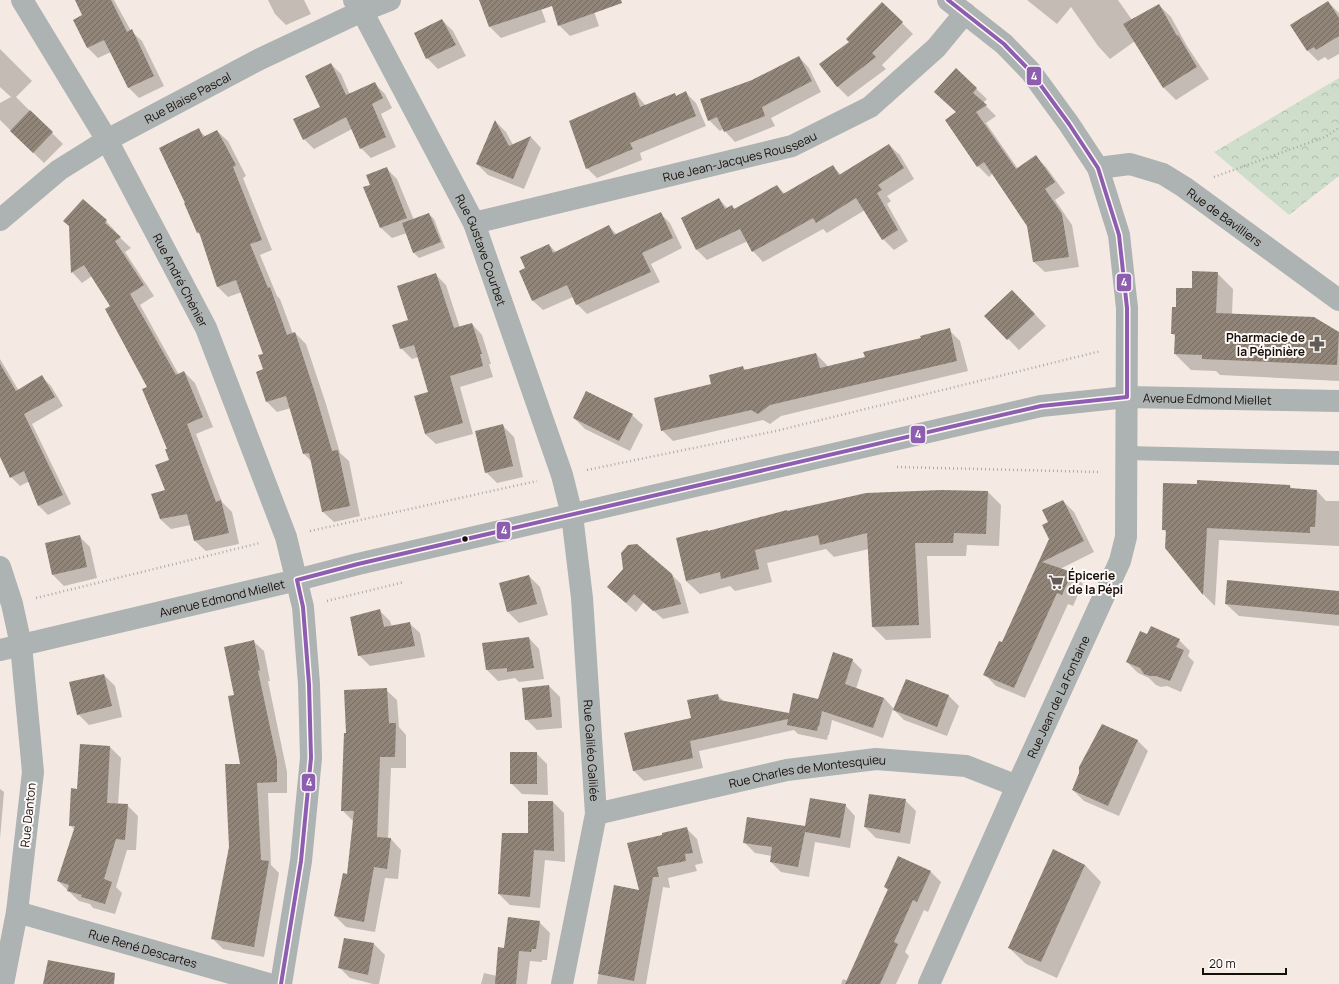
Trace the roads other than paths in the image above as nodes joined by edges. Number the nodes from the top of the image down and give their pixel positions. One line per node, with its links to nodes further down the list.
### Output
1 (22, 0): 6 (street, Rue André Chénier)
2 (390, 0): 4 (street, Rue Blaise Pascal)
3 (948, 0): 5 (street)
4 (358, 6): 6 (street, Rue Blaise Pascal); 9 (street, Rue Gustave Courbet)
5 (965, 13): 7 (street); 9 (street, Rue Jean-Jacques Rousseau)
6 (106, 140): 8 (street, Rue Blaise Pascal); 17 (street, Rue André Chénier)
7 (1098, 168): 10 (street, Rue de Bavilliers); 11 (street)
8 (0, 220)
9 (474, 223): 15 (street, Rue Gustave Courbet)
10 (1339, 300)
11 (1126, 397): 12 (street, Avenue Edmond Miellet); 13 (street, Rue Jean de La Fontaine); 15 (street, Avenue Edmond Miellet)
12 (1339, 401)
13 (1126, 453): 14 (lane); 19 (street, Rue Jean de La Fontaine)
14 (1339, 458)
15 (572, 515): 17 (street, Avenue Edmond Miellet); 20 (street, Rue Galiléo Galilée)
16 (0, 567): 18 (street, Rue Danton)
17 (297, 580): 18 (street, Avenue Edmond Miellet); 24 (street, Rue André Chénier)
18 (10, 648): 21 (street, Rue Danton)
19 (1017, 786): 20 (street, Rue Charles de Montesquieu); 26 (street, Rue Jean de La Fontaine)
20 (596, 814): 25 (street, Rue Galiléo Galilée)
21 (17, 912): 22 (street, Rue Danton); 23 (street, Rue René Descartes)
22 (3, 984)
23 (269, 984)
24 (281, 984)
25 (562, 984)
26 (929, 984)

